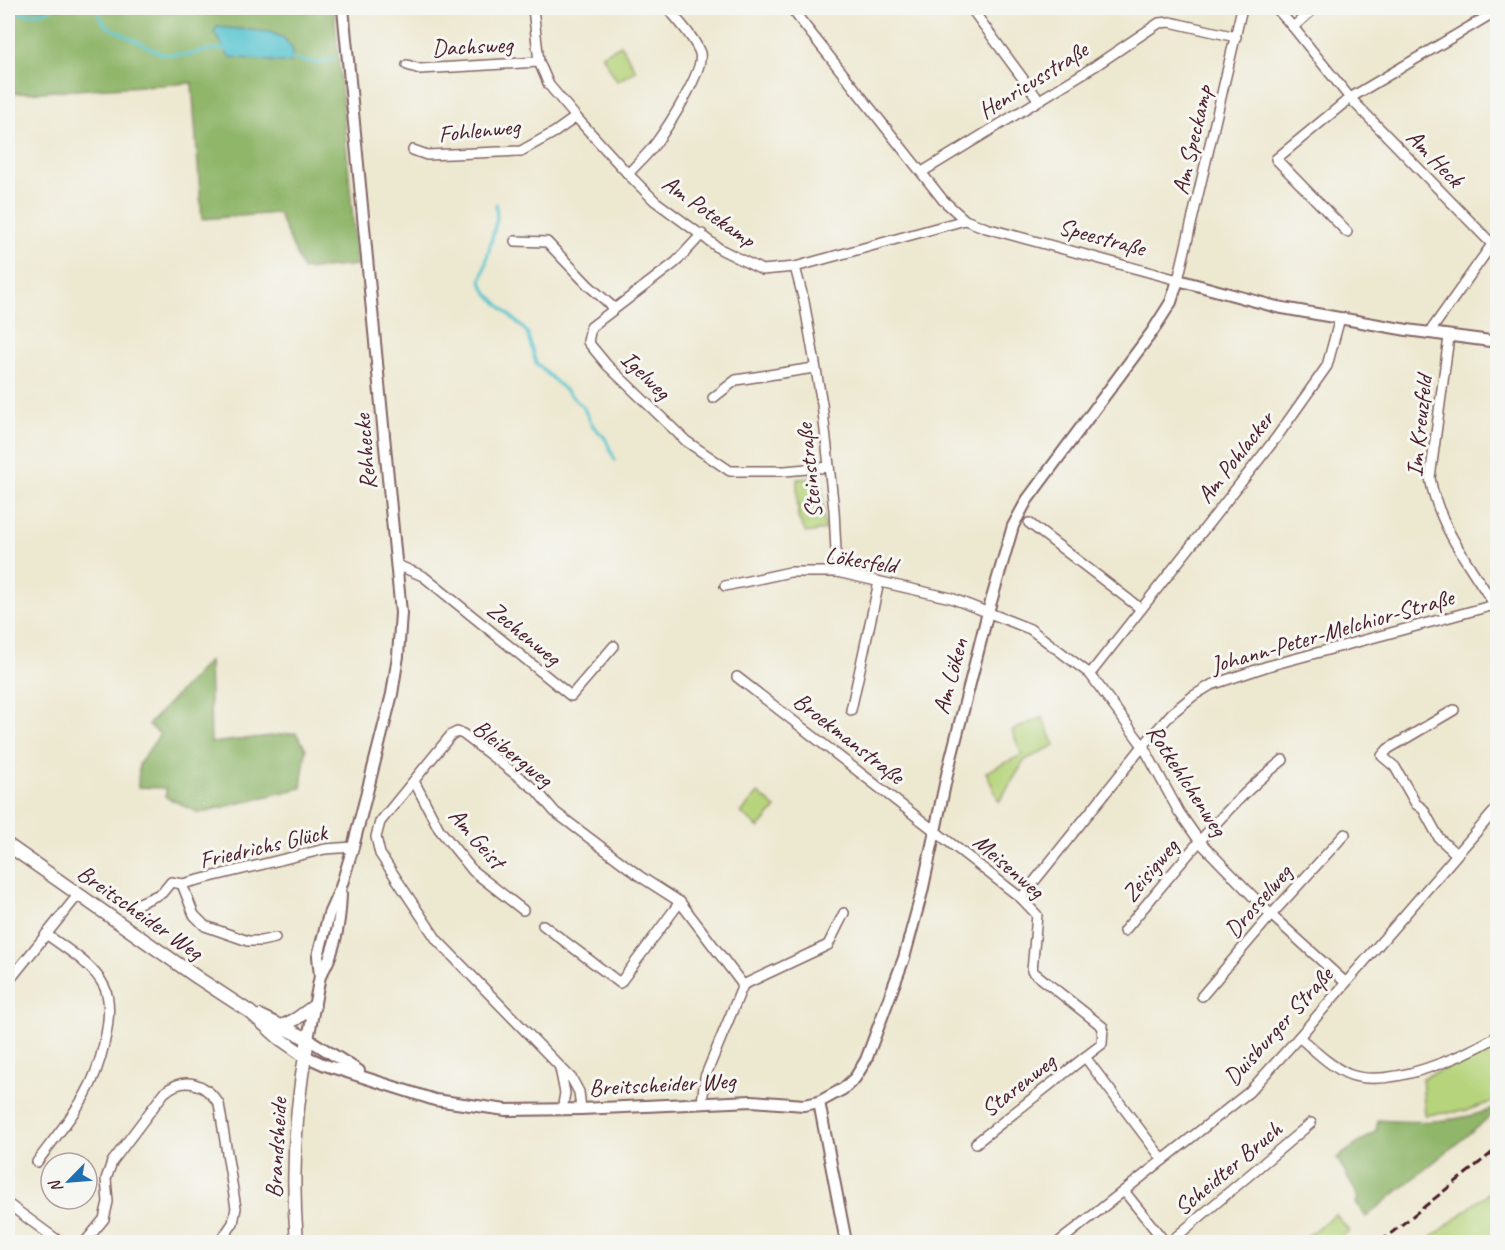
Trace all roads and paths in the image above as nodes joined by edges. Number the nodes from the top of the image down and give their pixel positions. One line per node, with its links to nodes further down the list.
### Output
1 (343, 8): 36 (street, Rehhecke)
2 (533, 8): 12 (street, Am Potekamp)
3 (668, 8): 19 (street)
4 (791, 8): 18 (street, Speestraße)
5 (971, 8): 15 (street)
6 (1242, 8): 11 (street, Am Speckamp)
7 (1276, 8): 10 (street, Am Heck)
8 (1315, 8): 10 (street)
9 (1497, 10): 14 (street)
10 (1293, 27): 14 (street, Am Heck)
11 (1236, 37): 15 (street, Henricusstraße); 26 (street, Am Speckamp)
12 (539, 62): 13 (street, Dachsweg); 16 (street, Am Potekamp)
13 (407, 65)
14 (1350, 98): 21 (street); 23 (street, Am Heck)
15 (1038, 99): 18 (street, Henricusstraße)
16 (576, 117): 17 (street, Fohlenweg); 19 (street, Am Potekamp)
17 (414, 150)
18 (922, 172): 20 (street, Speestraße)
19 (628, 174): 22 (street, Am Potekamp)
20 (965, 220): 25 (street, Am Potekamp); 26 (street, Speestraße)
21 (1347, 232)
22 (702, 234): 25 (street, Am Potekamp); 27 (street, Igelweg)
23 (1495, 240): 29 (street)
24 (515, 241): 27 (street)
25 (795, 267): 32 (street, Steinstraße)
26 (1178, 280): 28 (street, Speestraße); 42 (street, Am Löken)
27 (614, 308): 34 (street, Igelweg)
28 (1340, 318): 29 (street, Speestraße); 41 (street, Am Pohlacker)
29 (1429, 333): 30 (street, Speestraße)
30 (1449, 337): 31 (street, Speestraße); 40 (street, Im Kreuzfeld)
31 (1497, 342)
32 (814, 368): 33 (street); 34 (street, Steinstraße)
33 (713, 398)
34 (828, 467): 37 (street, Steinstraße)
35 (1029, 523): 41 (street)
36 (397, 565): 43 (street, Zechenweg); 56 (street, Rehhecke)
37 (837, 572): 38 (street, Lökesfeld); 39 (street, Lökesfeld)
38 (879, 582): 42 (street, Lökesfeld); 46 (street)
39 (725, 586)
40 (1496, 606): 48 (street, Johann-Peter-Melchior-Straße)
41 (1141, 609): 44 (street, Am Pohlacker)
42 (988, 612): 44 (street, Rotkehlchenweg); 52 (street, Am Löken)
43 (614, 646)
44 (1090, 674): 48 (street, Rotkehlchenweg)
45 (737, 676): 52 (street, Broekmanstraße)
46 (851, 710)
47 (1454, 710): 57 (street)
48 (1143, 746): 54 (street, Rotkehlchenweg); 60 (street, Johann-Peter-Melchior-Straße)
49 (1283, 760): 54 (street, Zeisigweg)
50 (414, 781): 61 (street, Bleibergweg); 63 (street, Am Geist); 82 (street, Bleibergweg)
51 (1497, 807): 57 (street, Duisburger Straße)
52 (936, 830): 60 (street, Meisenweg); 84 (street, Am Löken)
53 (1345, 834): 65 (street, Drosselweg)
54 (1200, 842): 65 (street, Rotkehlchenweg); 67 (street, Zeisigweg)
55 (8, 845): 59 (main road, Breitscheider Weg)
56 (353, 848): 58 (street, Friedrichs Glück); 74 (street, Rehhecke)
57 (1456, 854): 71 (street, Duisburger Straße)
58 (182, 884): 62 (street, Friedrichs Glück); 69 (street, Friedrichs Glück)
59 (78, 895): 68 (street); 75 (main road, Breitscheider Weg)
60 (1021, 897): 81 (street, Meisenweg)
61 (680, 902): 66 (street); 72 (street, Bleibergweg)
62 (135, 905)
63 (524, 910)
64 (844, 913): 72 (street)
65 (1271, 915): 71 (street, Rotkehlchenweg); 73 (street, Drosselweg)
66 (543, 925)
67 (1124, 931)
68 (46, 934): 70 (street); 91 (street)
69 (275, 938)
70 (8, 982)
71 (1345, 982): 78 (street, Duisburger Straße)
72 (743, 985): 85 (street)
73 (1202, 996)
74 (314, 1006): 76 (main road); 79 (street, Rehhecke)
75 (250, 1012): 76 (main road, Breitscheider Weg); 80 (main road, Breitscheider Weg)
76 (282, 1026): 79 (main road, Breitscheider Weg)
77 (1497, 1036): 78 (street)
78 (1299, 1037): 90 (street, Duisburger Straße)
79 (308, 1039): 80 (main road, Rehhecke); 83 (street, Breitscheider Weg)
80 (305, 1056): 83 (street, Breitscheider Weg); 97 (main road, Brandsheide)
81 (1085, 1057): 89 (street, Starenweg); 90 (street)
82 (560, 1068): 86 (street); 87 (street, Bleibergweg)
83 (369, 1078): 86 (street, Breitscheider Weg)
84 (819, 1102): 85 (street, Breitscheider Weg); 98 (street)
85 (702, 1103): 87 (street, Breitscheider Weg)
86 (562, 1110): 87 (street, Breitscheider Weg)
87 (581, 1110)
88 (1311, 1123): 101 (street, Scheidter Bruch)
89 (976, 1143)
90 (1163, 1161): 92 (street, Duisburger Straße)
91 (37, 1162)
92 (1124, 1191): 99 (street, Duisburger Straße); 100 (street, Scheidter Bruch)
93 (8, 1204): 94 (street)
94 (60, 1242)
95 (85, 1242): 96 (street)
96 (220, 1242)
97 (297, 1242)
98 (846, 1242)
99 (1059, 1242)
100 (1165, 1242)
101 (1170, 1242)

